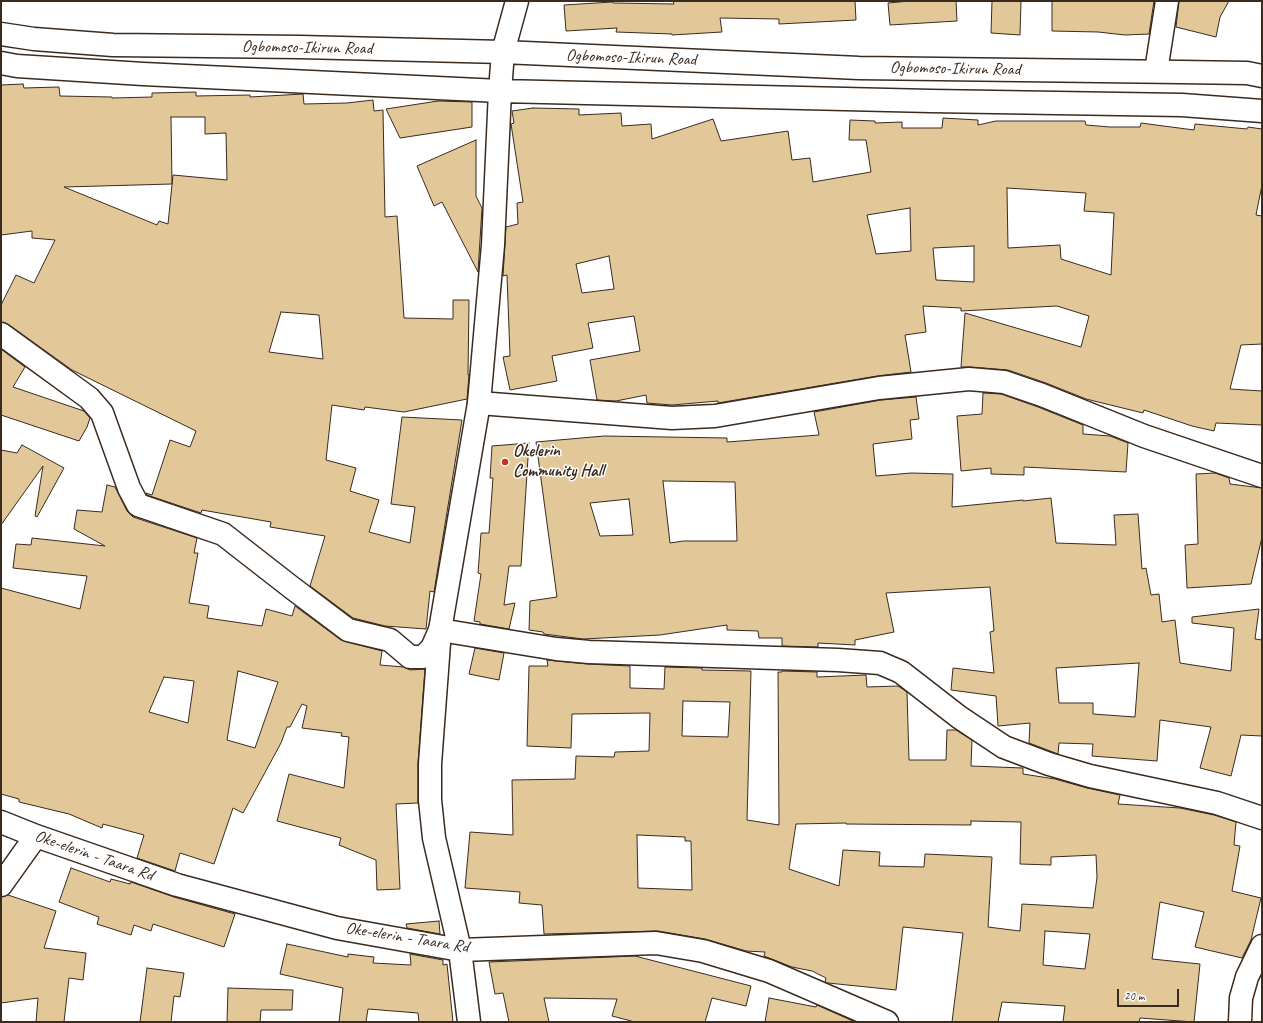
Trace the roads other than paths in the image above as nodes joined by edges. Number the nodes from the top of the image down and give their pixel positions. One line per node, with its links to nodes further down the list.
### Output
1 (516, 1): 4 (street)
2 (1167, 1): 6 (street)
3 (1, 34): 4 (street, Ogbomoso-Ikirun Road)
4 (503, 52): 6 (street, Ogbomoso-Ikirun Road); 8 (street)
5 (1, 63): 8 (street, Ogbomoso-Ikirun Road)
6 (1156, 71): 7 (street, Ogbomoso-Ikirun Road)
7 (1262, 76)
8 (500, 91): 9 (street, Ogbomoso-Ikirun Road); 11 (street)
9 (1262, 111)
10 (1, 334): 13 (street)
11 (480, 403): 12 (street); 13 (street)
12 (1262, 476)
13 (440, 630): 14 (street); 19 (street)
14 (1262, 818)
15 (1, 822): 16 (street, Oke-elerin - Taara Rd)
16 (36, 836): 17 (street); 19 (street, Oke-elerin - Taara Rd)
17 (1, 885)
18 (1262, 946): 22 (street)
19 (460, 950): 20 (street); 21 (street, Oke-elerin - Taara Rd)
20 (469, 1022)
21 (887, 1022)
22 (1240, 1022)

